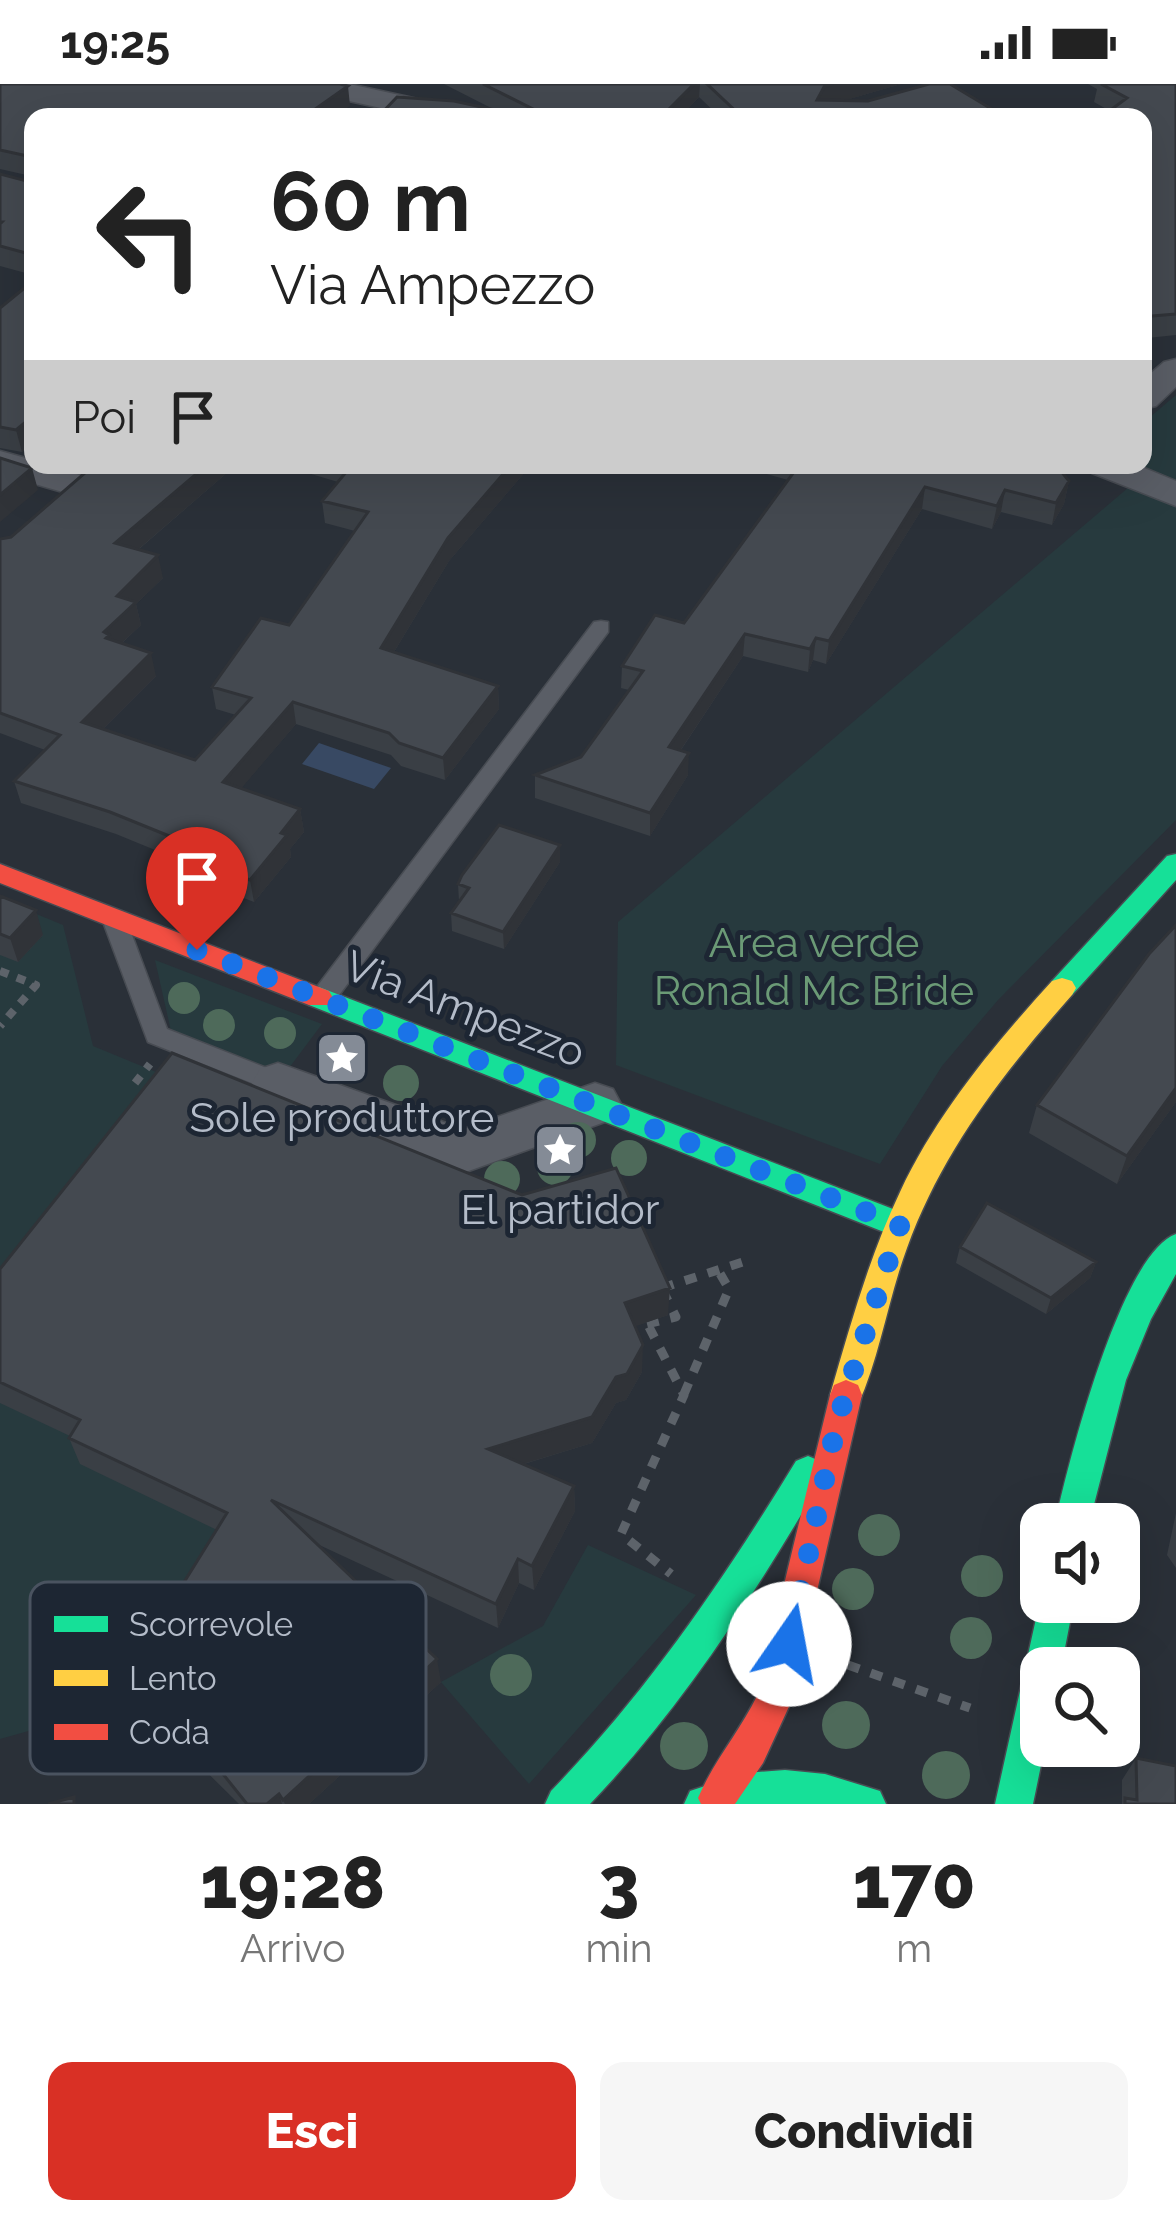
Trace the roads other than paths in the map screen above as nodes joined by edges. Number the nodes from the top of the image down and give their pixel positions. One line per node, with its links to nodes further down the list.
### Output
1 (309, 84): 2 (street)
2 (421, 108)
3 (1176, 369): 4 (street)
4 (1152, 390)
5 (36, 474): 7 (street)
6 (1126, 474): 8 (street)
7 (71, 486)
8 (1176, 495)
9 (601, 627): 13 (lane)
10 (1176, 863): 16 (main road)
11 (0, 873): 12 (main road, Via Ampezzo)
12 (113, 916): 13 (main road, Via Ampezzo); 14 (lane)
13 (322, 999): 15 (main road, Via Ampezzo)
14 (278, 1083): 15 (street)
15 (595, 1104): 16 (main road, Via Ampezzo)
16 (900, 1225): 18 (main road)
17 (1176, 1247): 19 (main road)
18 (837, 1422): 21 (main road); 22 (main road)
19 (1076, 1503)
20 (1022, 1767): 24 (main road)
21 (710, 1801): 23 (main road)
22 (564, 1804)
23 (867, 1804)
24 (1014, 1804)

